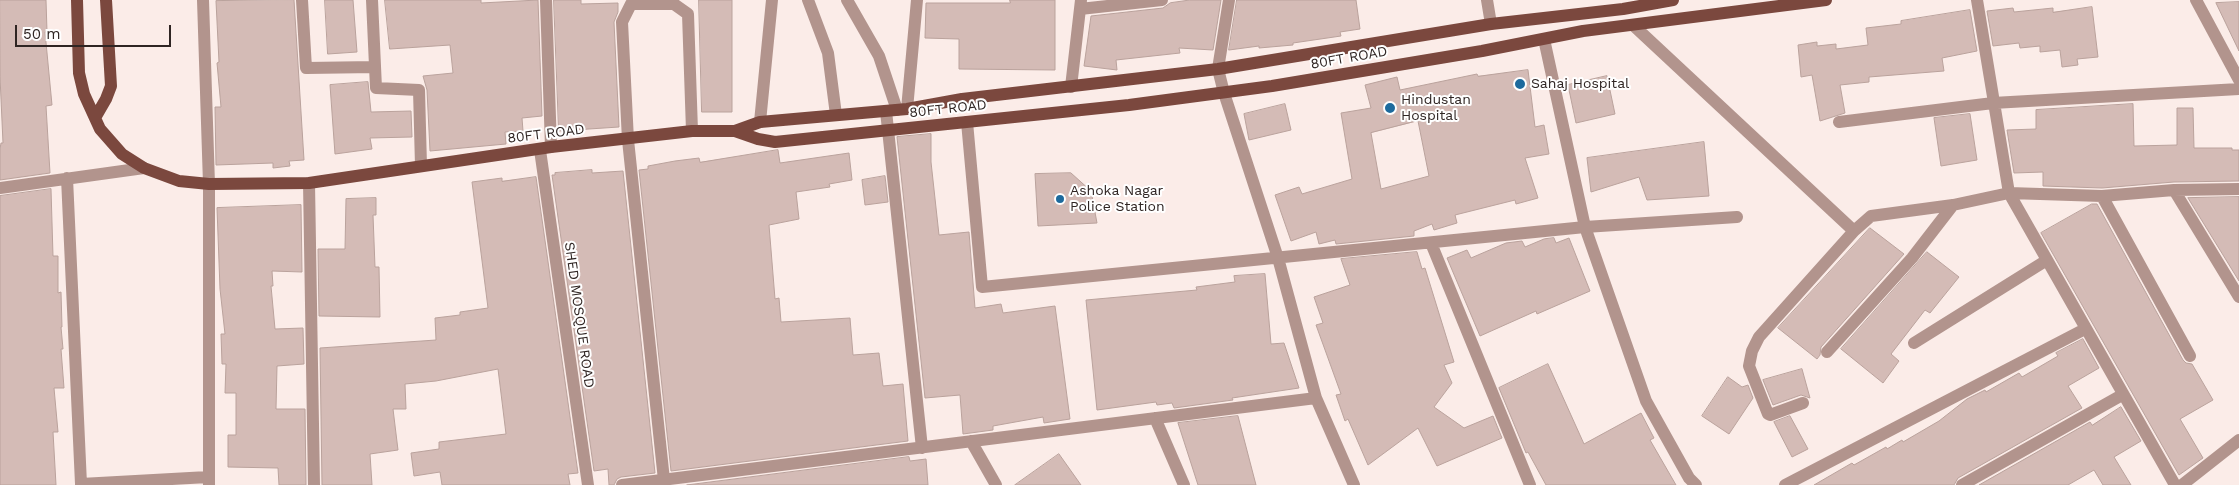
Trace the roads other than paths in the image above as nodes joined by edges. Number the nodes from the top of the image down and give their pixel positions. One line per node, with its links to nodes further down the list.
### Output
1 (77, 0): 31 (main road, 80FT ROAD)
2 (106, 0): 31 (main road)
3 (203, 0): 44 (street)
4 (302, 0): 22 (street)
5 (372, 0): 22 (street)
6 (546, 0): 39 (street, SHED MOSQUE ROAD)
7 (772, 0): 32 (street)
8 (808, 0): 30 (street)
9 (847, 0): 29 (street)
10 (917, 0): 29 (street)
11 (1162, 0): 18 (street)
12 (1229, 0): 23 (street)
13 (1487, 0): 19 (street)
14 (1673, 0): 19 (main road)
15 (1826, 0): 20 (main road, 80FT ROAD)
16 (1977, 0): 28 (street)
17 (2196, 0): 24 (street)
18 (1080, 4): 25 (street)
19 (1491, 24): 23 (main road)
20 (1633, 25): 21 (main road, 80FT ROAD); 53 (street)
21 (1544, 39): 27 (main road, 80FT ROAD); 52 (street)
22 (375, 67): 40 (street)
23 (1218, 69): 25 (main road); 27 (street)
24 (2239, 80)
25 (1071, 87): 29 (main road)
26 (2239, 89): 28 (street)
27 (1224, 93): 33 (main road, 80FT ROAD); 55 (street)
28 (1993, 103): 34 (street); 48 (street)
29 (897, 110): 30 (main road); 35 (street)
30 (836, 115): 32 (main road)
31 (95, 118): 41 (main road, 80FT ROAD)
32 (760, 122): 37 (main road)
33 (967, 122): 35 (main road, 80FT ROAD); 55 (street)
34 (1839, 122)
35 (888, 130): 37 (main road, 80FT ROAD); 68 (street)
36 (692, 131): 37 (main road, 80FT ROAD); 38 (main road, 80FT ROAD); 38 (street)
37 (735, 131)
38 (628, 140): 39 (main road, 80FT ROAD); 69 (street)
39 (546, 148): 40 (main road, 80FT ROAD); 72 (street, SHED MOSQUE ROAD)
40 (421, 166): 43 (main road, 80FT ROAD)
41 (144, 168): 42 (street); 44 (main road, 80FT ROAD)
42 (67, 178): 45 (street); 70 (street)
43 (309, 182): 44 (main road, 80FT ROAD); 71 (street)
44 (209, 184): 70 (street)
45 (0, 188)
46 (2239, 189): 47 (street)
47 (2174, 190): 49 (street); 57 (street)
48 (2009, 193): 49 (street); 50 (street); 56 (street)
49 (2102, 196): 61 (street)
50 (1953, 206): 53 (street); 60 (street)
51 (1737, 217): 52 (street)
52 (1585, 227): 54 (street); 78 (street)
53 (1854, 232): 64 (street)
54 (1431, 243): 55 (street); 77 (street)
55 (1278, 258): 63 (street)
56 (2047, 260): 58 (street); 59 (street)
57 (2239, 297)
58 (2085, 329): 62 (street); 79 (street)
59 (1914, 343)
60 (1827, 352)
61 (2190, 356)
62 (2122, 395): 80 (street); 81 (street)
63 (1316, 398): 65 (street); 76 (street)
64 (1803, 403)
65 (1155, 418): 67 (street); 75 (street)
66 (2239, 440): 82 (street)
67 (971, 441): 68 (street); 74 (street)
68 (922, 448): 69 (street)
69 (664, 480): 73 (street)
70 (209, 481)
71 (314, 485)
72 (588, 485)
73 (622, 485)
74 (996, 485)
75 (1184, 485)
76 (1354, 485)
77 (1530, 485)
78 (1696, 485)
79 (1786, 485)
80 (1962, 485)
81 (2175, 485)
82 (2182, 485)

